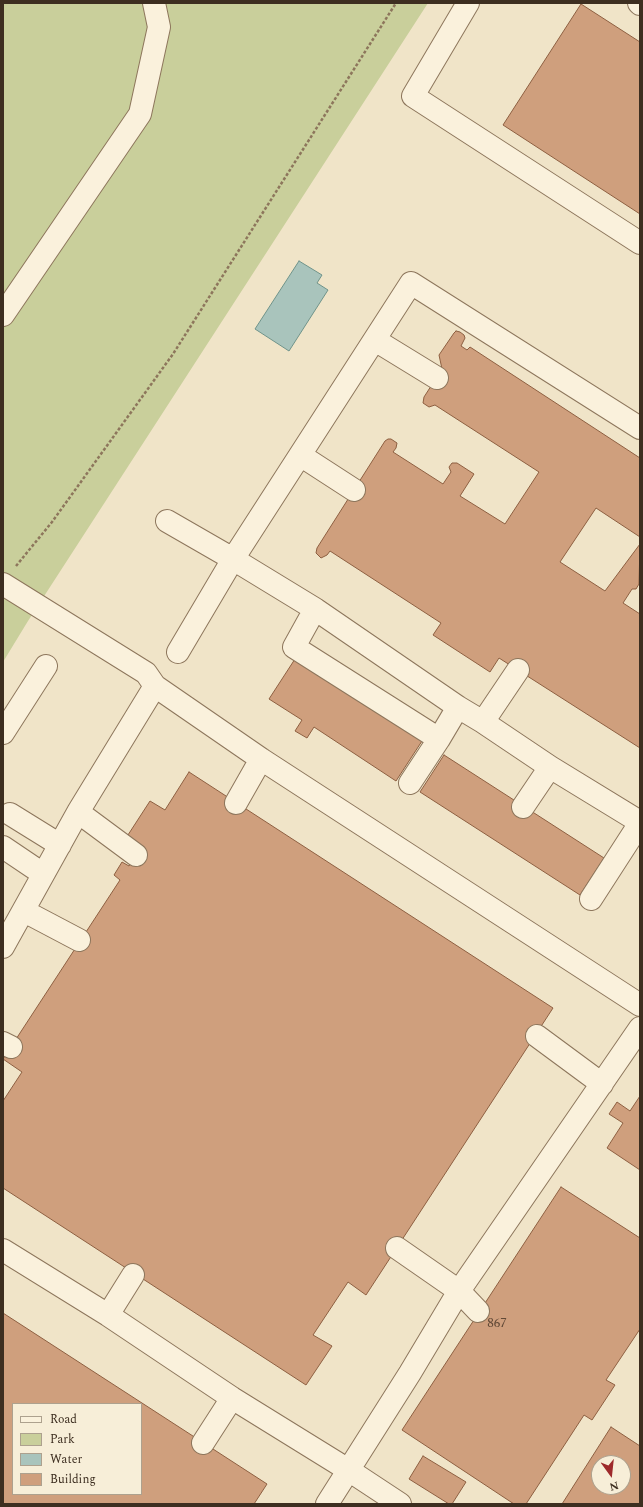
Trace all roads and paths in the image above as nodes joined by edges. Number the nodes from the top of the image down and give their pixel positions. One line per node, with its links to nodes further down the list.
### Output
1 (154, 3): 5 (lane)
2 (396, 3): 13 (path)
3 (468, 3): 4 (lane)
4 (640, 243)
5 (3, 315)
6 (375, 340): 7 (lane); 8 (lane); 9 (lane)
7 (437, 378)
8 (640, 428)
9 (300, 455): 10 (lane); 12 (lane)
10 (354, 490)
11 (167, 521): 12 (lane)
12 (233, 559): 14 (lane); 15 (lane)
13 (8, 577): 18 (lane)
14 (315, 609): 19 (lane); 22 (lane)
15 (178, 652)
16 (46, 666): 21 (lane)
17 (518, 670): 20 (lane)
18 (155, 686): 23 (lane); 28 (lane)
19 (458, 707): 20 (lane); 22 (lane)
20 (483, 722): 24 (lane)
21 (3, 733)
22 (440, 739): 25 (lane)
23 (261, 759): 26 (lane); 39 (lane)
24 (550, 767): 27 (lane); 30 (lane)
25 (410, 782)
26 (236, 803)
27 (523, 807)
28 (78, 812): 31 (lane); 33 (lane)
29 (10, 814): 31 (lane)
30 (640, 822): 35 (lane)
31 (60, 845): 34 (lane)
32 (3, 847): 34 (lane)
33 (136, 855)
34 (43, 874): 36 (lane)
35 (592, 899)
36 (24, 911): 37 (lane); 38 (lane)
37 (78, 940)
38 (3, 947)
39 (640, 1005)
40 (639, 1032): 42 (lane)
41 (537, 1036): 42 (lane)
42 (602, 1084): 46 (lane)
43 (397, 1248): 46 (lane)
44 (3, 1250): 48 (lane)
45 (133, 1275): 48 (lane)
46 (459, 1291): 47 (lane); 51 (lane)
47 (478, 1311)
48 (108, 1315): 49 (lane)
49 (232, 1398): 50 (lane); 51 (lane)
50 (203, 1443)
51 (350, 1471): 52 (lane); 53 (lane)
52 (328, 1504)
53 (400, 1504)

